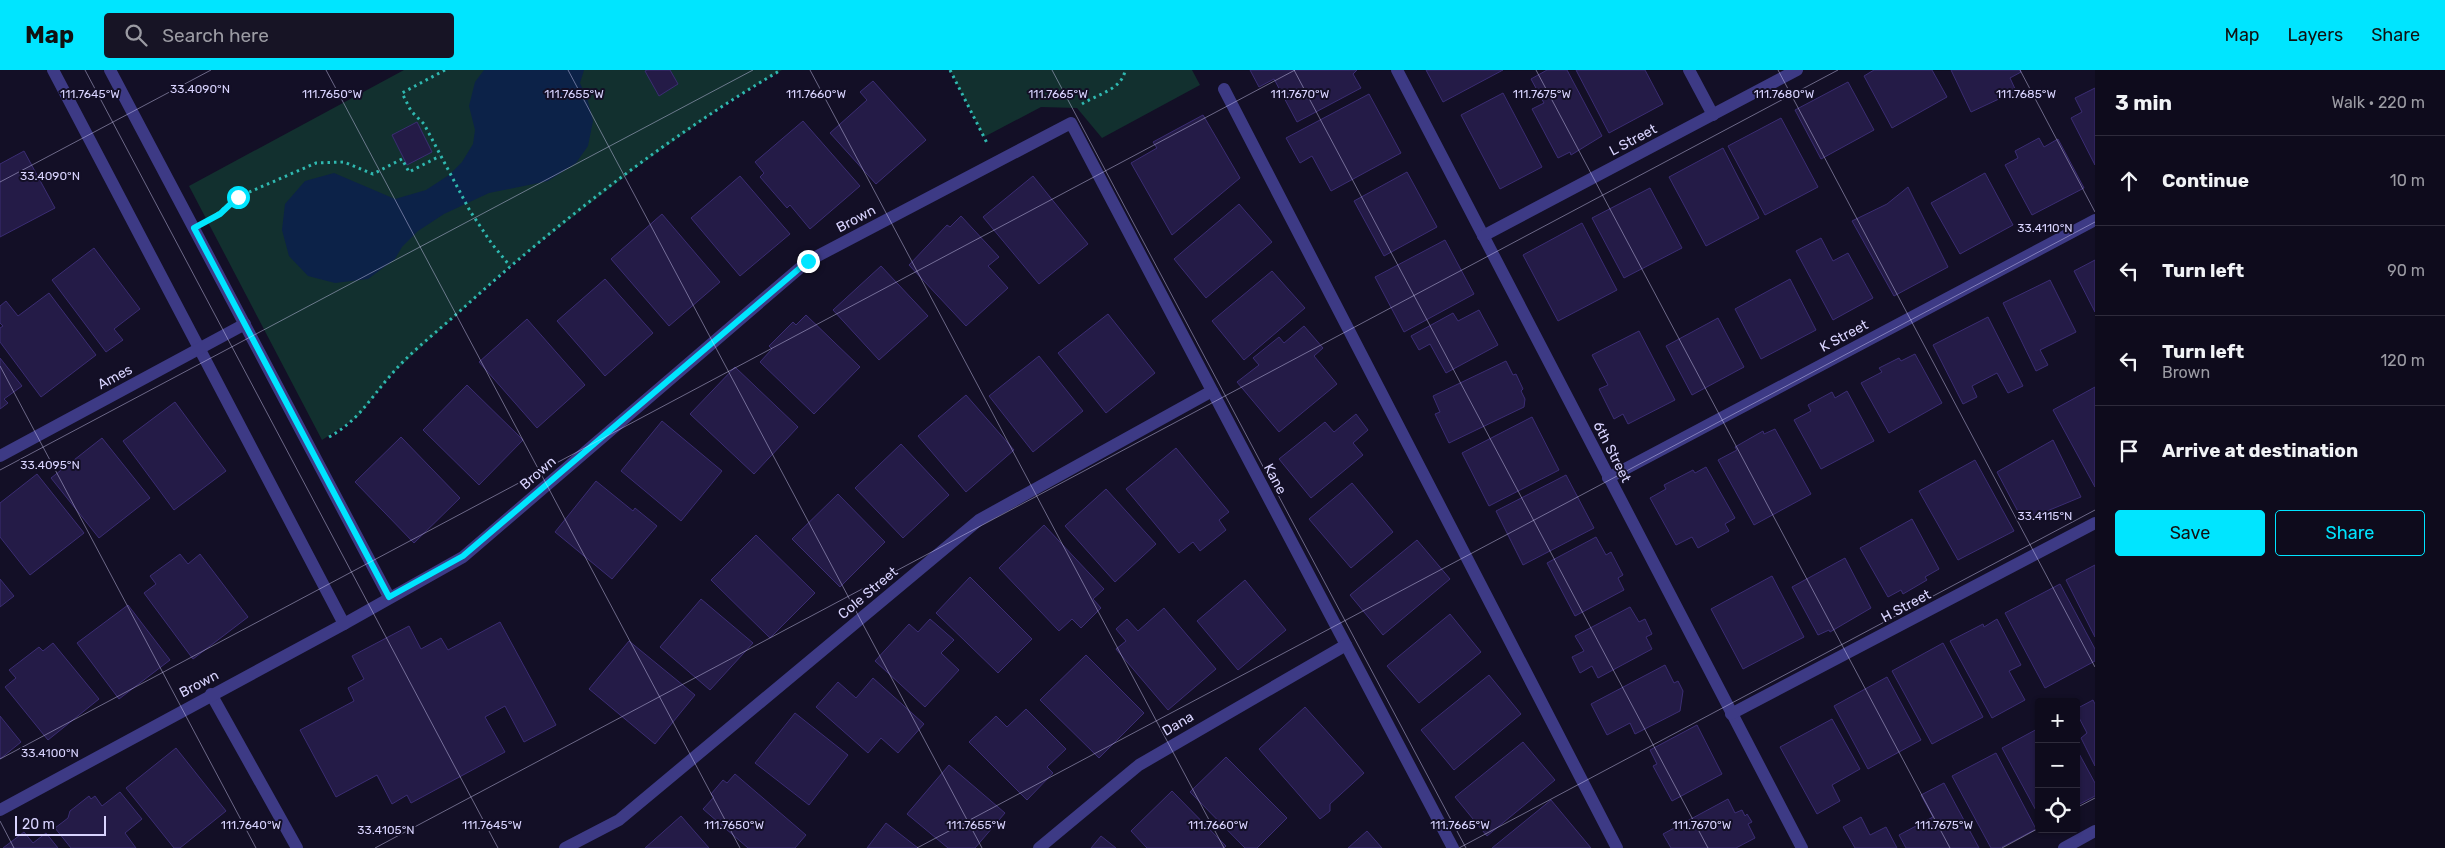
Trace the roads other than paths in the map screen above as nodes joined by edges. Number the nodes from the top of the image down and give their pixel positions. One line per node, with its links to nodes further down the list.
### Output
1 (53, 70): 12 (lane)
2 (110, 70): 11 (lane)
3 (1396, 70): 10 (lane, 6th Street)
4 (1689, 70): 7 (lane)
5 (1797, 70): 7 (lane, L Street)
6 (1224, 89): 28 (lane)
7 (1713, 115): 10 (lane, L Street)
8 (1071, 123): 13 (lane, Kane); 17 (lane, Brown)
9 (2095, 220): 15 (lane, K Street)
10 (1483, 236): 15 (lane, 6th Street)
11 (245, 324): 12 (lane, Ames); 17 (lane)
12 (199, 348): 14 (lane, Ames); 18 (lane)
13 (1212, 391): 19 (lane, Kane); 25 (lane, Cole Street)
14 (0, 456)
15 (1608, 478): 21 (lane, 6th Street)
16 (2095, 523): 21 (lane, H Street)
17 (389, 597): 18 (lane, Brown)
18 (344, 624): 20 (lane, Brown)
19 (1346, 645): 26 (lane, Dana); 27 (lane, Kane)
20 (211, 694): 22 (lane, Brown); 24 (lane)
21 (1731, 714): 29 (lane, 6th Street)
22 (0, 810)
23 (2095, 831): 30 (lane)
24 (296, 848)
25 (565, 848)
26 (1039, 848)
27 (1452, 848)
28 (1617, 848)
29 (1802, 848)
30 (2064, 848)

